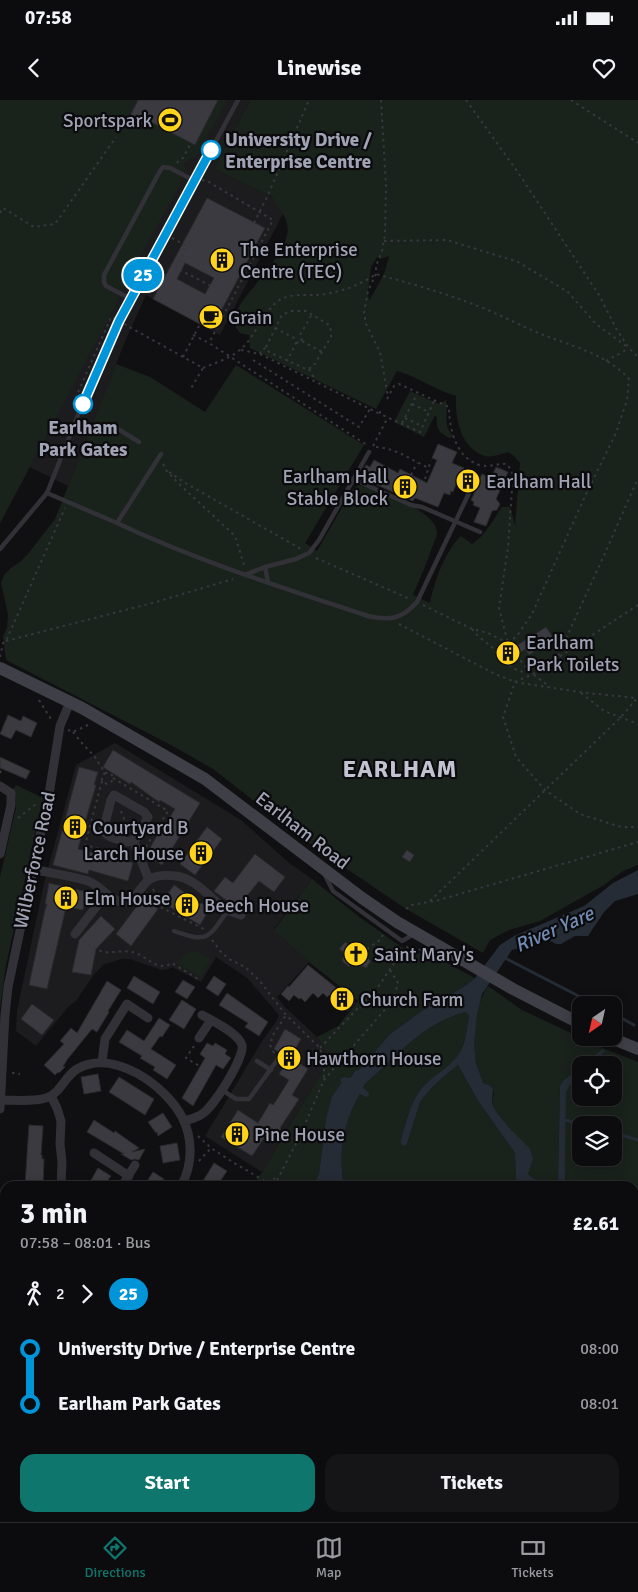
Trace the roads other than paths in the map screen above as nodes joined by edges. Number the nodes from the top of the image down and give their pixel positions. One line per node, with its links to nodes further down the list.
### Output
1 (238, 100): 2 (lane)
2 (195, 181): 3 (lane); 3 (lane)
3 (131, 300): 10 (lane)
4 (118, 429): 5 (lane)
5 (139, 442)
6 (370, 450): 8 (lane)
7 (161, 454): 12 (lane)
8 (353, 479): 11 (lane); 15 (lane)
9 (470, 491): 11 (lane)
10 (47, 493): 12 (lane); 14 (lane)
11 (455, 522): 13 (lane); 17 (lane)
12 (117, 523): 16 (lane)
13 (480, 532)
14 (0, 549)
15 (265, 567): 16 (lane); 17 (lane)
16 (247, 574): 17 (lane)
17 (268, 582)
18 (0, 668): 19 (main road, Earlham Road)
19 (70, 702): 23 (street, Wilberforce Road); 32 (main road, Earlham Road)
20 (0, 786): 22 (street)
21 (133, 840): 21 (street); 24 (street)
22 (0, 854)
23 (32, 869): 25 (street); 43 (street, Wilberforce Road)
24 (149, 880): 25 (street); 26 (street)
25 (106, 894): 29 (street)
26 (228, 910): 27 (street); 28 (lane)
27 (241, 915)
28 (174, 931)
29 (75, 934)
30 (202, 1015): 33 (street)
31 (148, 1018): 39 (street)
32 (572, 1019)
33 (211, 1020): 34 (street); 41 (street)
34 (199, 1038)
35 (622, 1042): 36 (main road)
36 (638, 1049)
37 (278, 1059): 40 (lane)
38 (257, 1061): 40 (lane)
39 (102, 1062): 42 (street); 45 (street)
40 (270, 1070): 41 (lane)
41 (222, 1090): 45 (street)
42 (51, 1096): 43 (street); 49 (street)
43 (1, 1100): 44 (street, Wilberforce Road)
44 (0, 1109)
45 (186, 1125): 51 (street)
46 (94, 1153): 48 (street)
47 (135, 1165): 48 (street)
48 (129, 1176): 50 (street)
49 (60, 1181)
50 (126, 1181)
51 (184, 1181)

